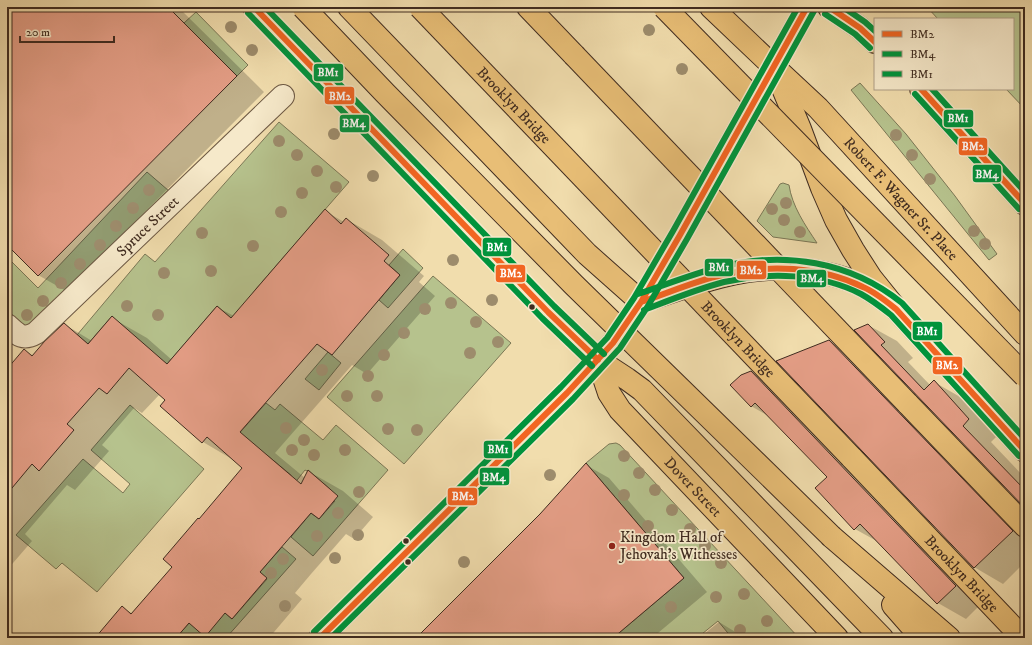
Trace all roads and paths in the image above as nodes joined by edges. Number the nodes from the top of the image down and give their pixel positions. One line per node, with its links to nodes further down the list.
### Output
1 (254, 7): 19 (main road)
2 (303, 7): 23 (main road, bridge)
3 (349, 7): 15 (main road)
4 (420, 7): 29 (main road, Brooklyn Bridge, bridge)
5 (528, 7): 22 (main road, bridge)
6 (664, 7): 20 (main road, bridge)
7 (711, 7): 11 (main road, Robert F. Wagner Sr. Place)
8 (807, 7): 11 (main road)
9 (829, 7): 10 (main road)
10 (874, 41)
11 (774, 67): 15 (main road); 16 (main road); 18 (main road, Robert F. Wagner Sr. Place)
12 (922, 90): 14 (main road)
13 (283, 96): 17 (street, Spruce Street)
14 (1025, 204)
15 (641, 302): 16 (main road); 19 (main road)
16 (896, 309): 21 (main road)
17 (7, 325)
18 (1025, 334)
19 (598, 360): 24 (main road); 25 (main road, Dover Street); 26 (main road)
20 (1025, 376)
21 (1025, 451)
22 (1025, 526)
23 (832, 537): 27 (main road); 28 (main road)
24 (320, 638)
25 (838, 638)
26 (882, 638)
27 (922, 638)
28 (949, 638)
29 (1023, 638)

